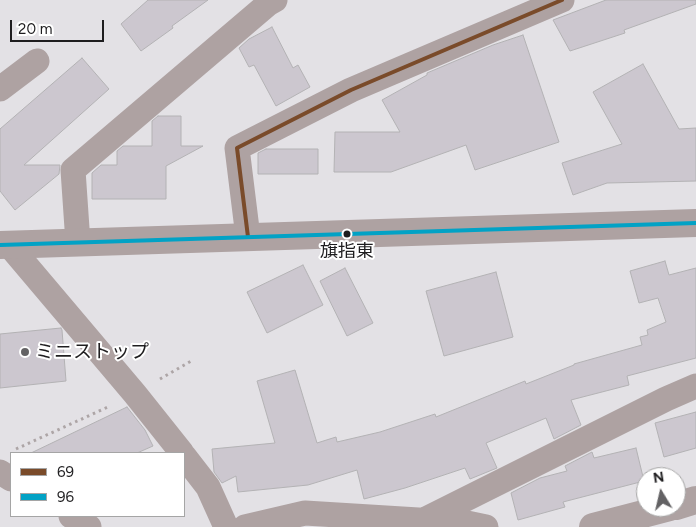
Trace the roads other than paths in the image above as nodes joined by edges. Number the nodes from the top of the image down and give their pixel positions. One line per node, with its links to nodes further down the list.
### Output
1 (275, 0): 7 (street)
2 (562, 0): 6 (street)
3 (37, 61): 4 (street)
4 (0, 89)
5 (696, 223): 6 (street)
6 (248, 238): 7 (street)
7 (78, 243): 8 (street)
8 (4, 245): 10 (street)
9 (696, 386): 16 (street)
10 (181, 452)
11 (185, 457): 18 (street)
12 (4, 462): 13 (street)
13 (10, 477)
14 (636, 516): 21 (street)
15 (73, 517): 17 (street)
16 (424, 520): 19 (street); 20 (street)
17 (89, 527)
18 (226, 527)
19 (245, 527)
20 (486, 527)
21 (593, 527)

